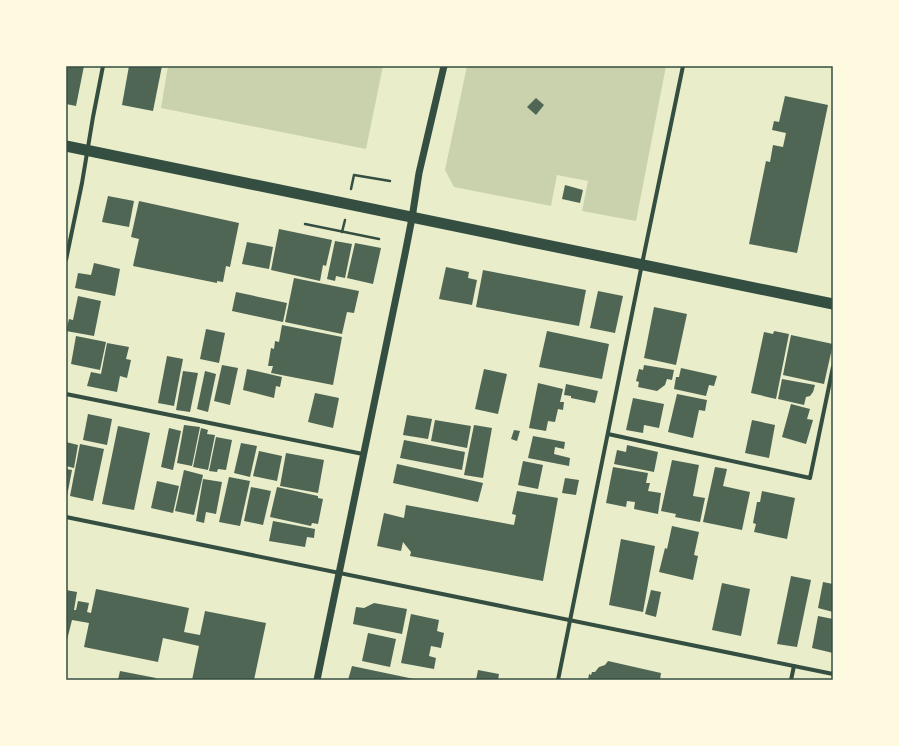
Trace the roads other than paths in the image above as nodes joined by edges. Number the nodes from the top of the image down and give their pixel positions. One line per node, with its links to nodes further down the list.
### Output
1 (104, 66): 5 (street)
2 (444, 66): 6 (street)
3 (683, 66): 8 (street)
4 (66, 146): 5 (highway)
5 (88, 150): 6 (highway); 7 (street)
6 (412, 218): 8 (highway); 13 (street)
7 (66, 260)
8 (642, 264): 9 (highway); 12 (street)
9 (833, 304)
10 (833, 367): 12 (street)
11 (66, 394): 13 (street)
12 (608, 434): 16 (street)
13 (363, 454): 15 (street)
14 (66, 517): 15 (street)
15 (339, 572): 16 (street); 19 (street)
16 (571, 620): 17 (street); 20 (street)
17 (794, 666): 18 (street); 21 (street)
18 (833, 674)
19 (317, 680)
20 (558, 680)
21 (791, 680)

